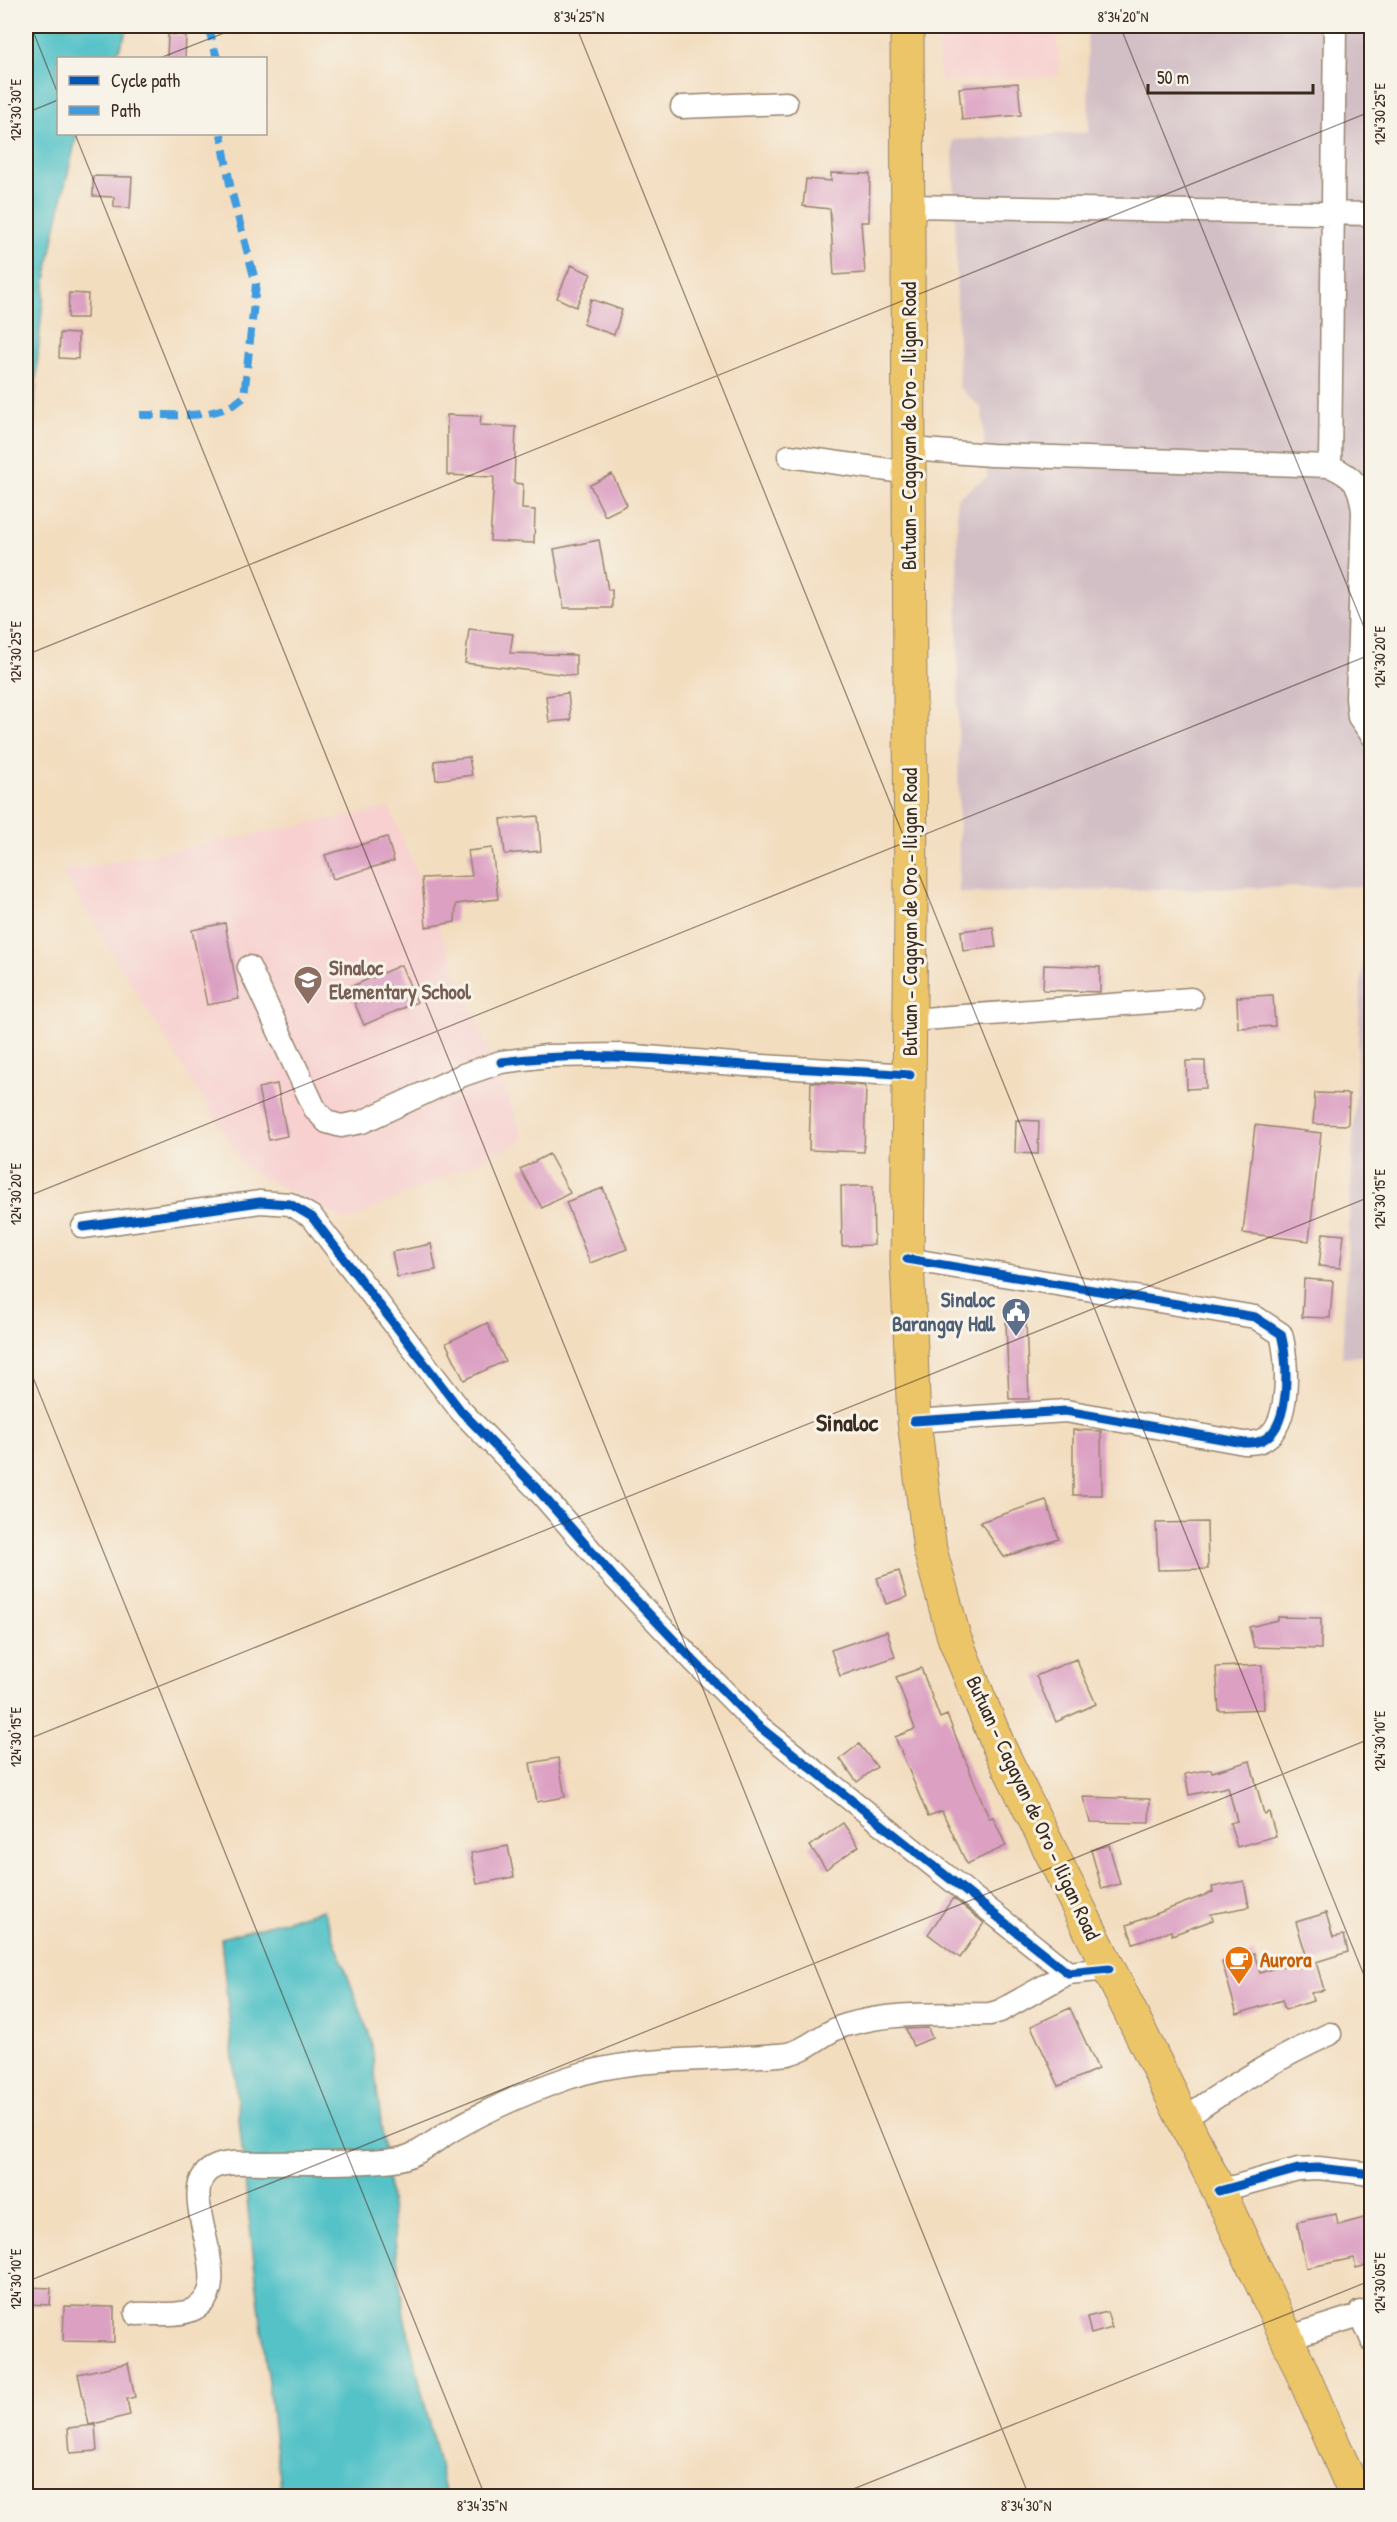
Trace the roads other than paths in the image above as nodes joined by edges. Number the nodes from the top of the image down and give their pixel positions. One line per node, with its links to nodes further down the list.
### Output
1 (907, 26): 5 (highway, Butuan - Cagayan de Oro - Iligan Road)
2 (1335, 26): 6 (street)
3 (786, 103): 4 (street)
4 (682, 108)
5 (908, 206): 6 (street); 9 (highway, Butuan - Cagayan de Oro - Iligan Road)
6 (1331, 213): 7 (street); 10 (street)
7 (1371, 214)
8 (789, 456): 9 (street)
9 (910, 461): 10 (street); 14 (highway, Butuan - Cagayan de Oro - Iligan Road)
10 (1330, 466): 11 (street)
11 (1371, 735)
12 (249, 967): 15 (street)
13 (1191, 999): 14 (street)
14 (910, 1020): 15 (highway, Butuan - Cagayan de Oro - Iligan Road)
15 (910, 1074): 17 (highway, Butuan - Cagayan de Oro - Iligan Road)
16 (83, 1227): 20 (street)
17 (907, 1259): 18 (highway, Butuan - Cagayan de Oro - Iligan Road); 18 (street)
18 (914, 1421): 19 (highway, Butuan - Cagayan de Oro - Iligan Road)
19 (1109, 1970): 20 (street); 22 (highway, Butuan - Cagayan de Oro - Iligan Road)
20 (1068, 1973): 26 (street)
21 (1330, 2034): 22 (street)
22 (1184, 2119): 24 (highway, Butuan - Cagayan de Oro - Iligan Road)
23 (1371, 2174): 24 (street)
24 (1219, 2191): 27 (highway, Butuan - Cagayan de Oro - Iligan Road)
25 (1366, 2311): 27 (street); 28 (street)
26 (136, 2313)
27 (1287, 2338): 29 (highway, Butuan - Cagayan de Oro - Iligan Road)
28 (1371, 2340)
29 (1356, 2496)

